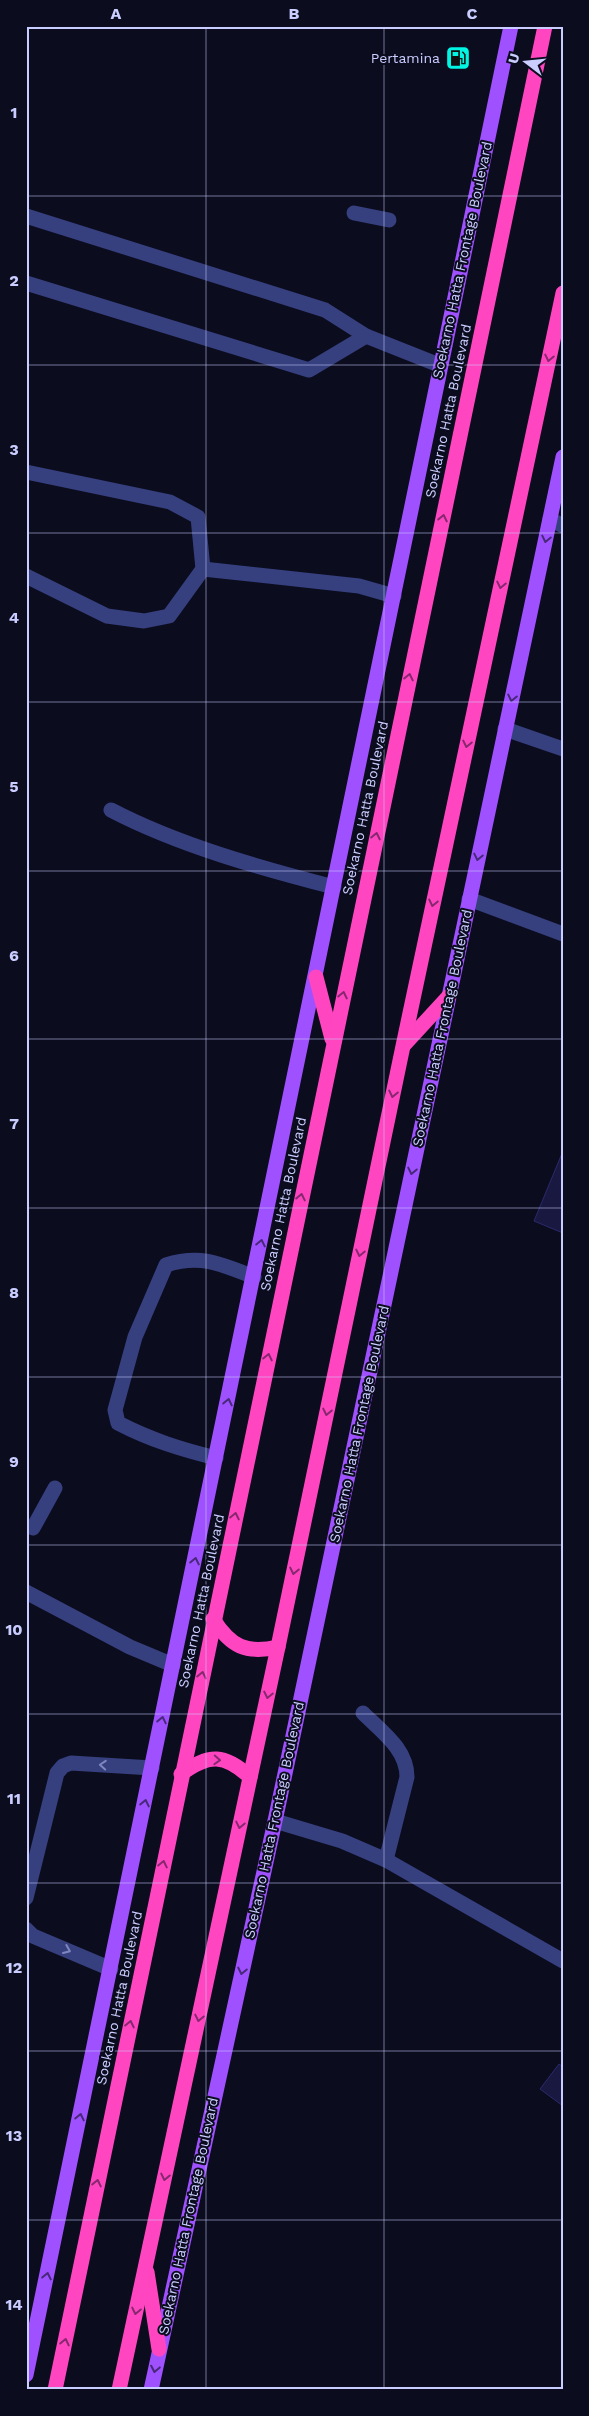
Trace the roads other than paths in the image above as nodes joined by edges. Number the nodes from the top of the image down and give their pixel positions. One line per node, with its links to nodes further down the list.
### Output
1 (511, 26): 9 (main road, Soekarno Hatta Frontage Boulevard)
2 (545, 26): 24 (highway, Soekarno Hatta Boulevard, one-way to 2)
3 (354, 213): 5 (street)
4 (26, 216): 8 (street)
5 (389, 220)
6 (26, 282): 8 (street)
7 (563, 293): 25 (highway, one-way to 25)
8 (366, 336): 9 (street)
9 (439, 365): 15 (main road, Soekarno Hatta Frontage Boulevard)
10 (563, 458): 12 (main road, Soekarno Hatta Frontage Boulevard)
11 (26, 472): 13 (street)
12 (556, 522): 16 (main road, Soekarno Hatta Frontage Boulevard, one-way to 16)
13 (203, 569): 14 (street); 15 (street)
14 (26, 576)
15 (394, 596): 19 (main road, Soekarno Hatta Frontage Boulevard)
16 (505, 729): 17 (street); 20 (main road, Soekarno Hatta Frontage Boulevard, one-way to 20)
17 (563, 749)
18 (111, 810): 19 (street)
19 (334, 887): 22 (main road, Soekarno Hatta Frontage Boulevard)
20 (470, 899): 21 (street); 23 (main road, Soekarno Hatta Frontage Boulevard)
21 (563, 934)
22 (316, 977): 24 (highway); 26 (main road, Soekarno Hatta Frontage Boulevard, one-way to 22)
23 (449, 996): 25 (highway); 38 (main road, Soekarno Hatta Frontage Boulevard, one-way to 38)
24 (333, 1043): 31 (highway, Soekarno Hatta Boulevard, one-way to 24)
25 (403, 1046): 32 (highway, one-way to 32)
26 (254, 1277): 27 (main road, Soekarno Hatta Frontage Boulevard, one-way to 26); 27 (street)
27 (216, 1458): 33 (main road, Soekarno Hatta Frontage Boulevard, one-way to 27)
28 (55, 1488): 29 (street)
29 (33, 1528)
30 (26, 1592): 33 (street)
31 (213, 1619): 32 (highway); 36 (highway, Soekarno Hatta Boulevard, one-way to 31)
32 (278, 1647): 37 (highway, one-way to 37)
33 (173, 1666): 35 (main road, Soekarno Hatta Frontage Boulevard, one-way to 33)
34 (363, 1713): 39 (street)
35 (152, 1768): 40 (street, one-way to 40); 43 (main road, Soekarno Hatta Frontage Boulevard, one-way to 35)
36 (181, 1774): 37 (highway, one-way to 37); 47 (highway, Soekarno Hatta Boulevard, one-way to 36)
37 (250, 1777): 44 (highway, one-way to 44)
38 (275, 1821): 39 (street); 45 (main road, Soekarno Hatta Frontage Boulevard, one-way to 45)
39 (386, 1860): 42 (street)
40 (26, 1898)
41 (26, 1929): 43 (street, one-way to 43)
42 (563, 1961)
43 (111, 1969): 46 (main road, Soekarno Hatta Frontage Boulevard, one-way to 43)
44 (146, 2263): 45 (highway); 48 (highway, one-way to 48)
45 (160, 2349): 49 (main road, Soekarno Hatta Frontage Boulevard, one-way to 49)
46 (26, 2375)
47 (55, 2390)
48 (119, 2390)
49 (151, 2390)

